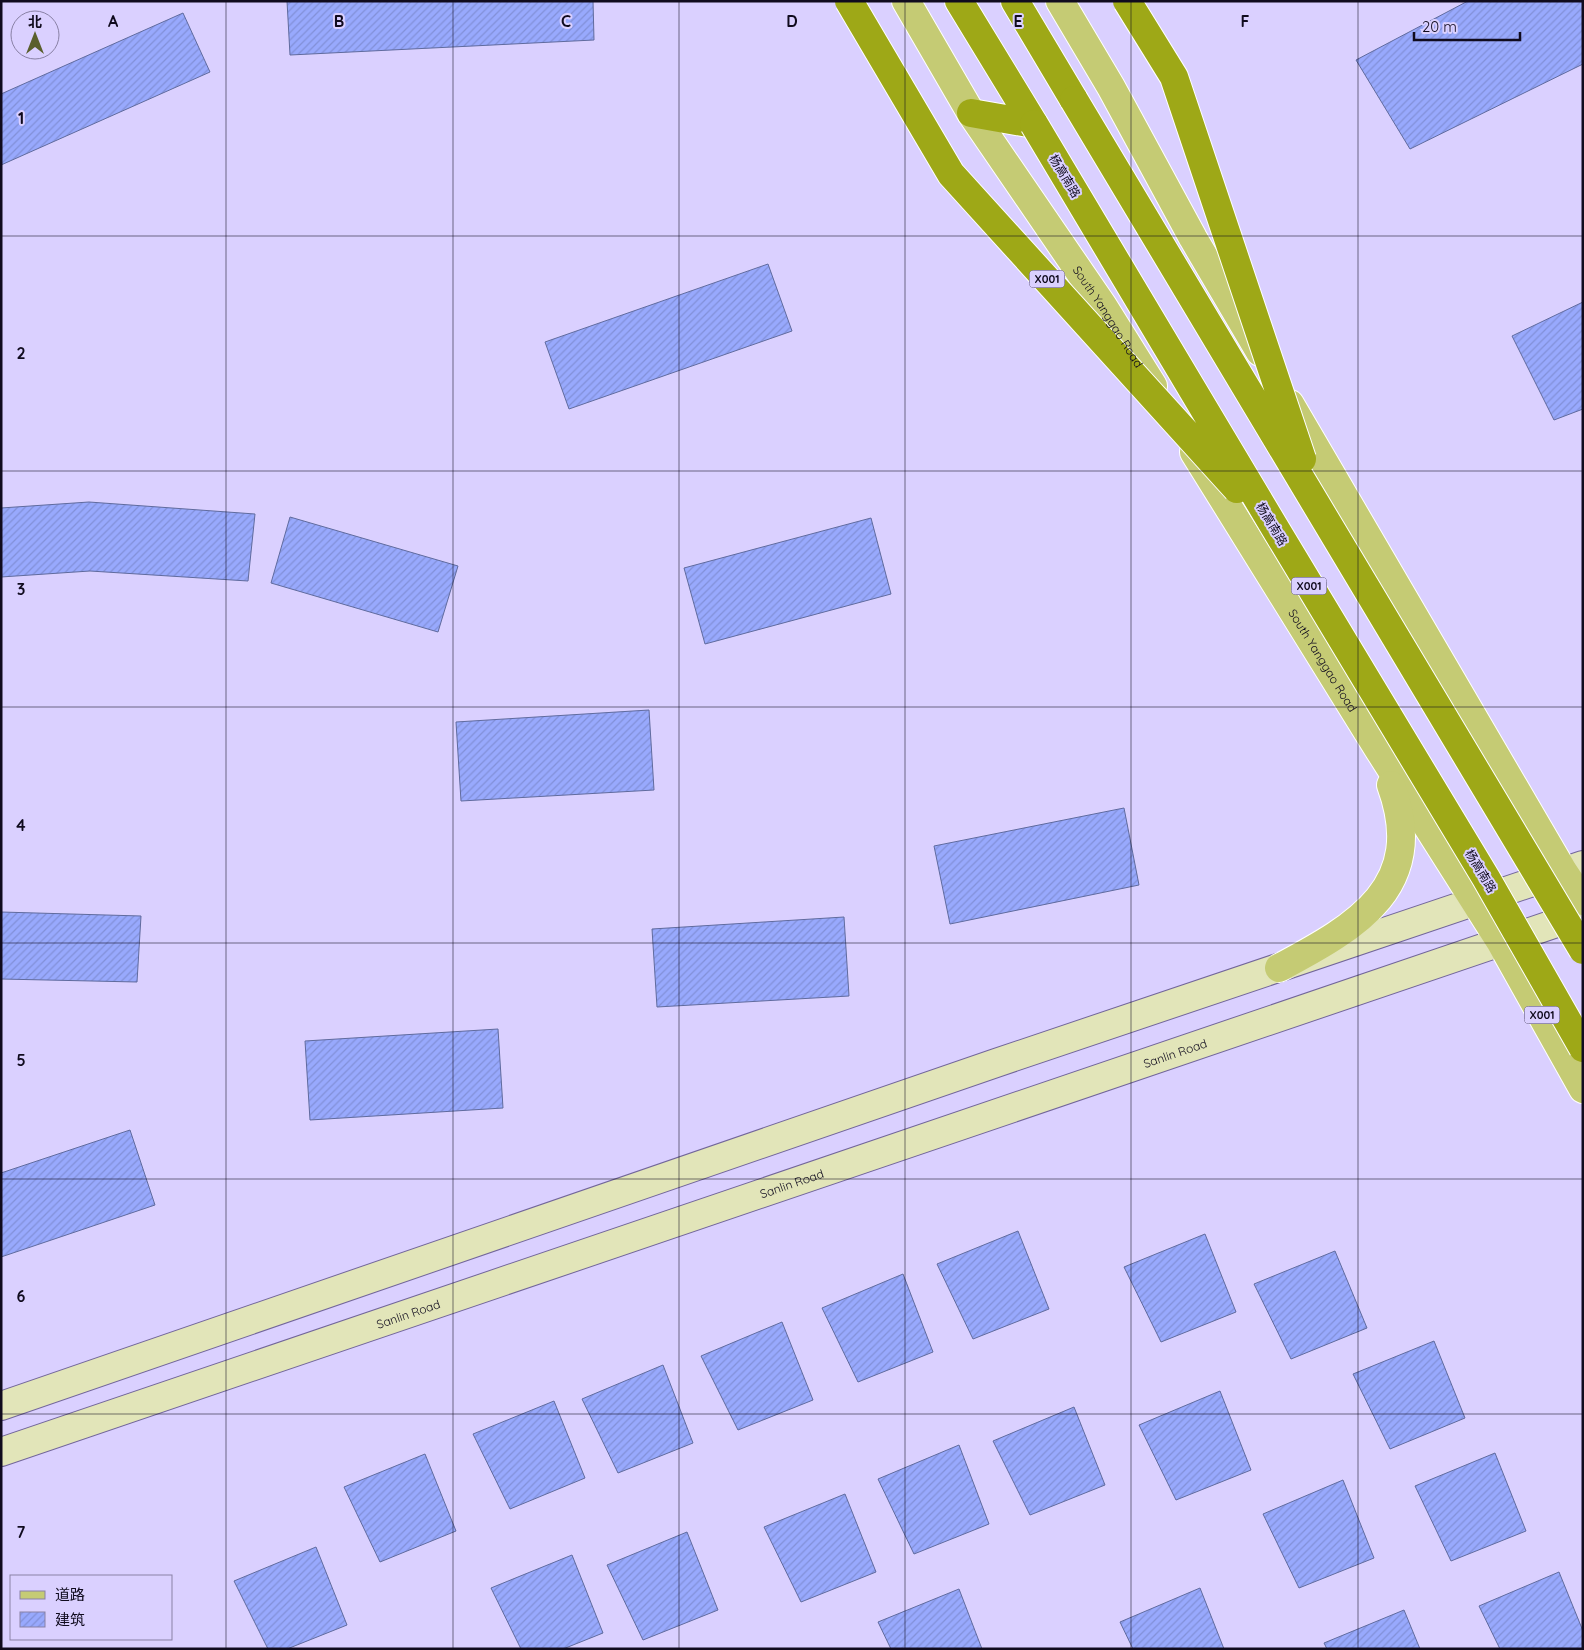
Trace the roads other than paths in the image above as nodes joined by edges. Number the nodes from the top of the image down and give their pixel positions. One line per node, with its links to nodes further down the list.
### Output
1 (849, 1): 10 (highway, X001, bridge)
2 (906, 1): 7 (main road, X001)
3 (958, 1): 8 (highway, 杨高南路 / X001)
4 (1015, 1): 9 (highway, bridge)
5 (1060, 1): 12 (main road)
6 (1127, 1): 9 (highway, bridge)
7 (971, 113): 8 (highway); 11 (main road, South Yanggao Road / X001)
8 (1034, 124): 10 (highway, 杨高南路 / X001, bridge)
9 (1320, 510): 17 (highway, bridge)
10 (1278, 533): 19 (highway, 杨高南路 / X001, bridge)
11 (1379, 750): 14 (main road, South Yanggao Road / X001); 18 (main road)
12 (1573, 868): 13 (main road); 14 (main road)
13 (1583, 901)
14 (1474, 902): 16 (main road, South Yanggao Road); 18 (main road)
15 (1583, 914): 16 (main road, Sanlin Road)
16 (1500, 941): 20 (main road, South Yanggao Road / X001); 22 (main road, Sanlin Road)
17 (1583, 950)
18 (1279, 968): 21 (main road)
19 (1583, 1048)
20 (1583, 1089)
21 (1, 1406)
22 (1, 1452)

